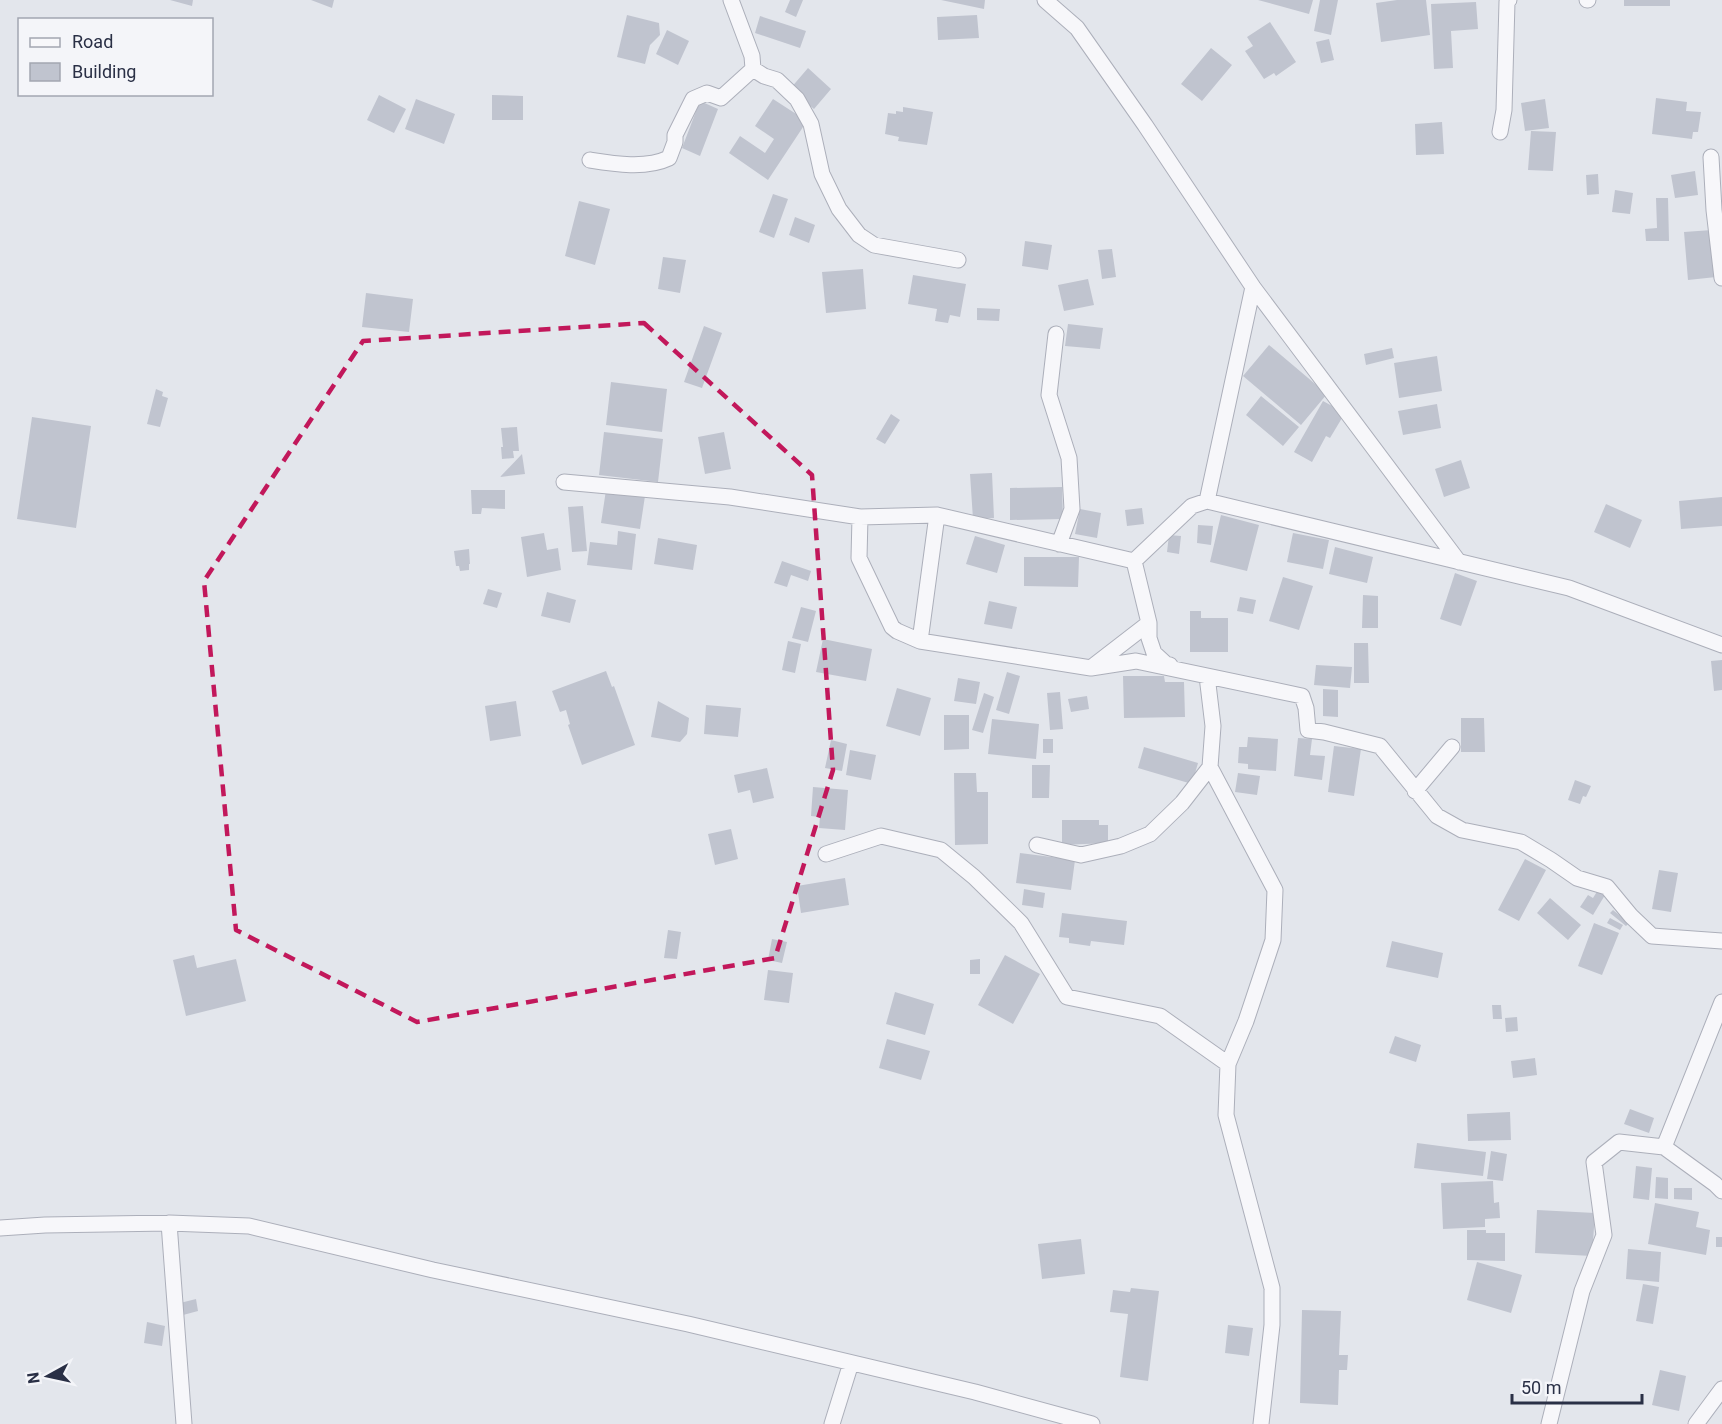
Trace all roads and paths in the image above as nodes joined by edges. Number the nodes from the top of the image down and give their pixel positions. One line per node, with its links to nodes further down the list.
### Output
1 (731, 0): 4 (street)
2 (1045, 0): 10 (street)
3 (1509, 0): 5 (street)
4 (753, 69): 7 (street); 8 (street)
5 (1500, 132)
6 (1711, 157): 9 (street)
7 (590, 160)
8 (958, 260)
9 (1722, 278)
10 (1252, 287): 13 (street); 18 (street)
11 (1056, 334): 16 (street)
12 (564, 482): 15 (street)
13 (1207, 501): 17 (street); 18 (street)
14 (937, 515): 15 (street); 16 (street); 20 (street)
15 (860, 518): 20 (street)
16 (1059, 544): 17 (street)
17 (1134, 561): 19 (street)
18 (1459, 562): 21 (street)
19 (1149, 623): 22 (street); 23 (street)
20 (920, 641): 22 (street)
21 (1722, 645)
22 (1091, 668): 23 (street)
23 (1186, 672): 24 (street)
24 (1208, 676): 26 (street); 27 (street)
25 (1452, 747): 27 (street)
26 (1210, 767): 28 (street); 32 (street)
27 (1415, 791): 30 (street)
28 (1037, 845)
29 (826, 854): 32 (street)
30 (1722, 941)
31 (1722, 1002): 33 (street)
32 (1228, 1064): 42 (street)
33 (1664, 1147): 34 (street); 43 (street)
34 (1722, 1191)
35 (169, 1223): 36 (street); 37 (street); 39 (street)
36 (0, 1228)
37 (851, 1363): 40 (street); 41 (street)
38 (1722, 1389): 44 (street)
39 (184, 1424)
40 (832, 1424)
41 (1092, 1424)
42 (1261, 1424)
43 (1549, 1424)
44 (1696, 1424)

